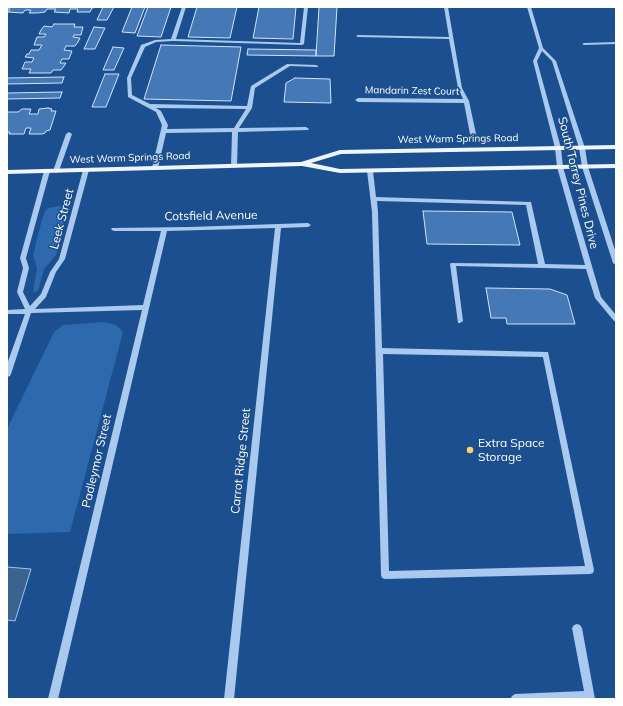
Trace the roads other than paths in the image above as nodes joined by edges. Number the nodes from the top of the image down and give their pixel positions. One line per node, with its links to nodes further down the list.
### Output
1 (184, 7): 7 (street)
2 (306, 7): 7 (street)
3 (446, 7): 6 (street)
4 (529, 7): 10 (street, South Torrey Pines Drive)
5 (358, 36): 6 (street)
6 (452, 38): 13 (street)
7 (173, 40): 14 (street)
8 (616, 43): 9 (street)
9 (584, 44)
10 (541, 48): 22 (street, South Torrey Pines Drive); 23 (street, South Torrey Pines Drive)
11 (316, 66): 15 (street)
12 (358, 100): 13 (street, Mandarin Zest Court)
13 (466, 101): 20 (street)
14 (147, 106): 15 (street); 18 (street)
15 (249, 108): 17 (street)
16 (306, 129): 17 (street)
17 (235, 131): 18 (street); 25 (street)
18 (163, 132): 29 (street)
19 (69, 134): 32 (street)
20 (473, 134)
21 (616, 147): 23 (main road, West Warm Springs Road)
22 (558, 148): 23 (main road, West Warm Springs Road); 24 (main road, West Warm Springs Road); 27 (street, South Torrey Pines Drive)
23 (582, 148): 28 (street, South Torrey Pines Drive)
24 (302, 164): 25 (main road, West Warm Springs Road); 33 (main road, West Warm Springs Road)
25 (234, 166): 29 (main road, West Warm Springs Road)
26 (616, 166): 28 (main road, West Warm Springs Road)
27 (560, 167): 28 (main road, West Warm Springs Road); 33 (main road, West Warm Springs Road); 42 (street, South Torrey Pines Drive)
28 (585, 167): 40 (street, South Torrey Pines Drive)
29 (155, 168): 30 (main road, West Warm Springs Road)
30 (86, 170): 32 (main road, West Warm Springs Road); 44 (street, Leek Street)
31 (47, 171): 32 (main road, West Warm Springs Road); 34 (main road, West Warm Springs Road); 44 (street)
32 (56, 171)
33 (370, 171): 35 (street)
34 (7, 172)
35 (374, 199): 41 (street); 48 (street)
36 (308, 225): 37 (street, Cotsfield Avenue)
37 (278, 226): 39 (street, Cotsfield Avenue); 53 (street, Carrot Ridge Street)
38 (114, 229): 39 (street, Cotsfield Avenue)
39 (164, 229): 43 (street, Padleymor Street)
40 (616, 262)
41 (542, 266): 42 (street); 47 (street)
42 (589, 267): 46 (street, South Torrey Pines Drive)
43 (146, 307): 44 (street); 52 (street, Padleymor Street)
44 (29, 311): 45 (street); 49 (street, Leek Street)
45 (7, 312)
46 (616, 319)
47 (460, 322)
48 (379, 351): 48 (street)
49 (7, 374)
50 (577, 628): 51 (street)
51 (589, 697): 54 (street)
52 (53, 699)
53 (229, 699)
54 (515, 699)

